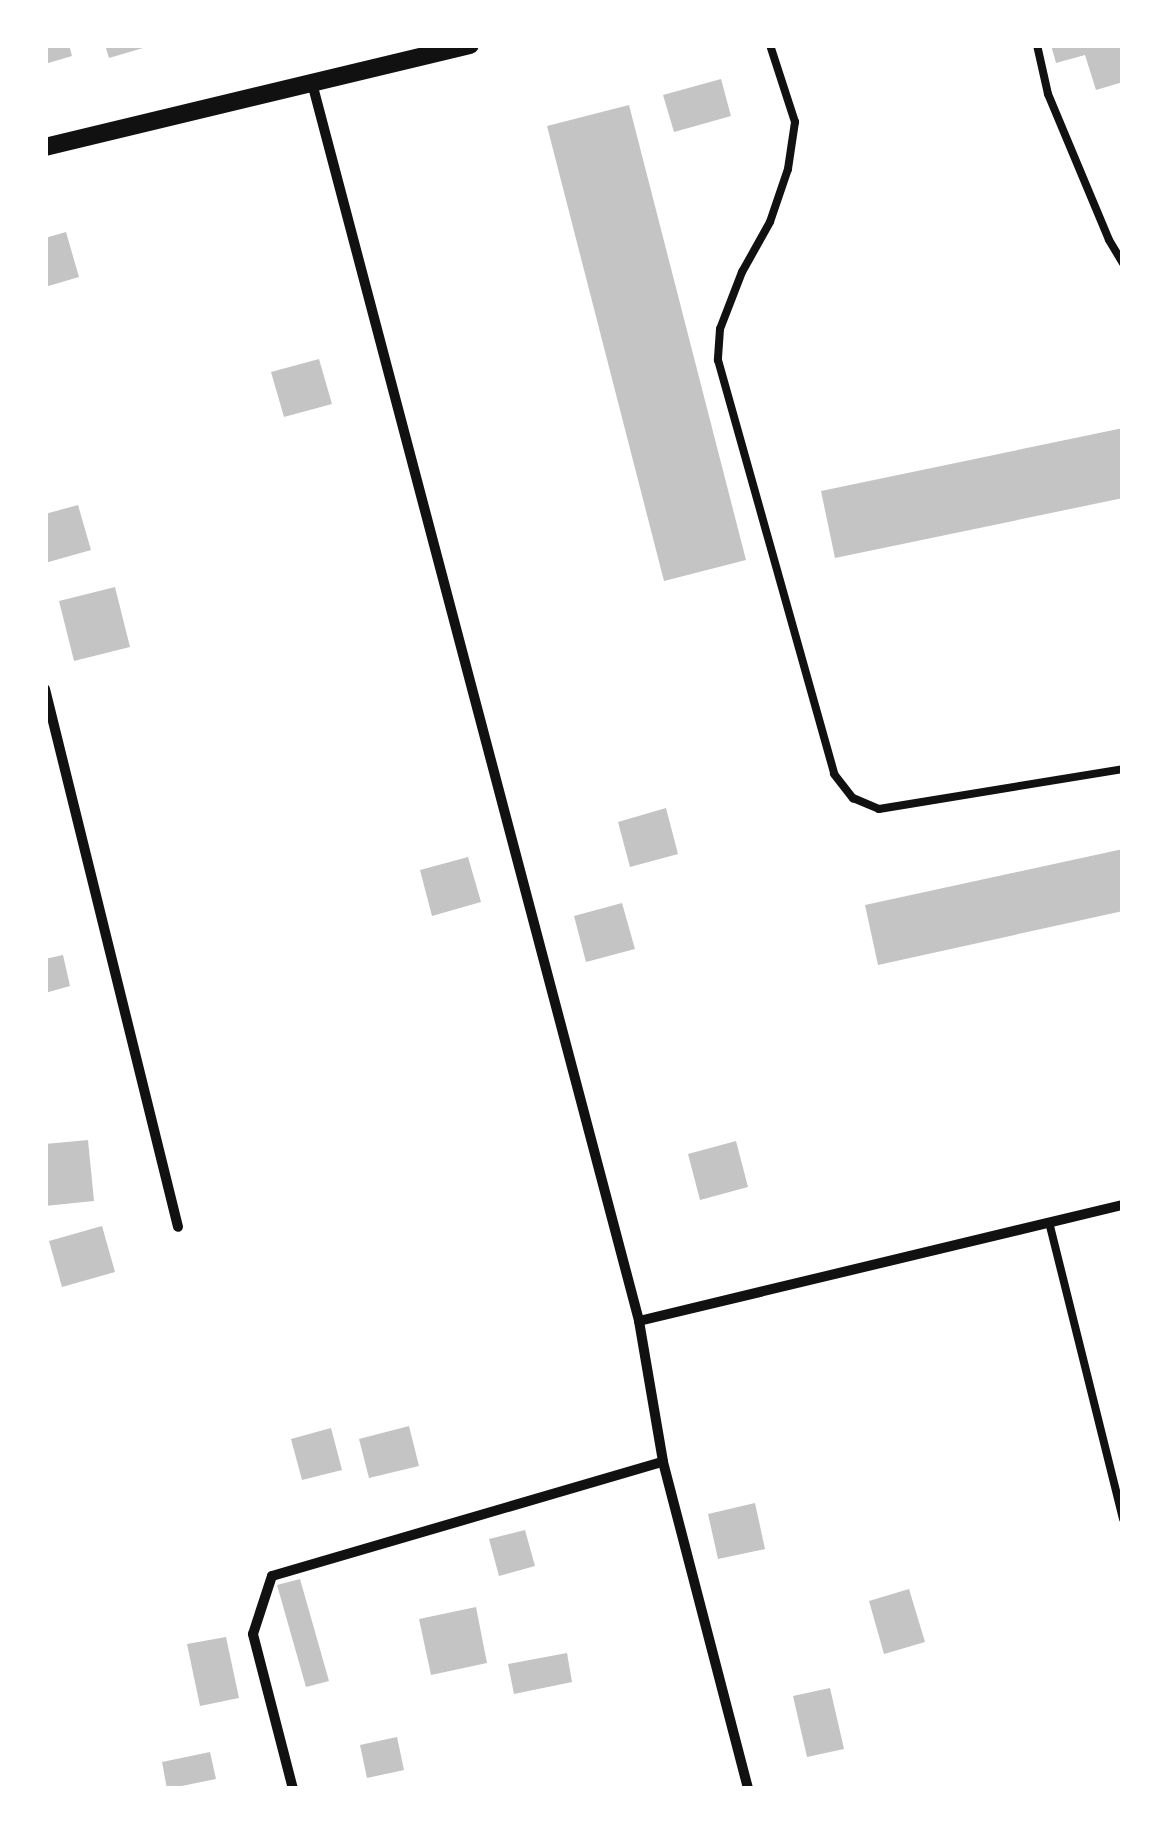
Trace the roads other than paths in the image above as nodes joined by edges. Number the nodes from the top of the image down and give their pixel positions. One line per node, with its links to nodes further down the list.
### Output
1 (470, 45): 4 (street)
2 (770, 45): 8 (lane)
3 (1037, 45): 6 (lane)
4 (312, 83): 5 (street); 12 (street)
5 (45, 147)
6 (1123, 263)
7 (45, 688): 11 (street)
8 (1123, 769)
9 (1123, 1205): 10 (street)
10 (1049, 1222): 12 (street); 14 (lane)
11 (178, 1227)
12 (638, 1322): 13 (street)
13 (663, 1462): 15 (street); 16 (street)
14 (1123, 1519)
15 (293, 1789)
16 (748, 1789)

